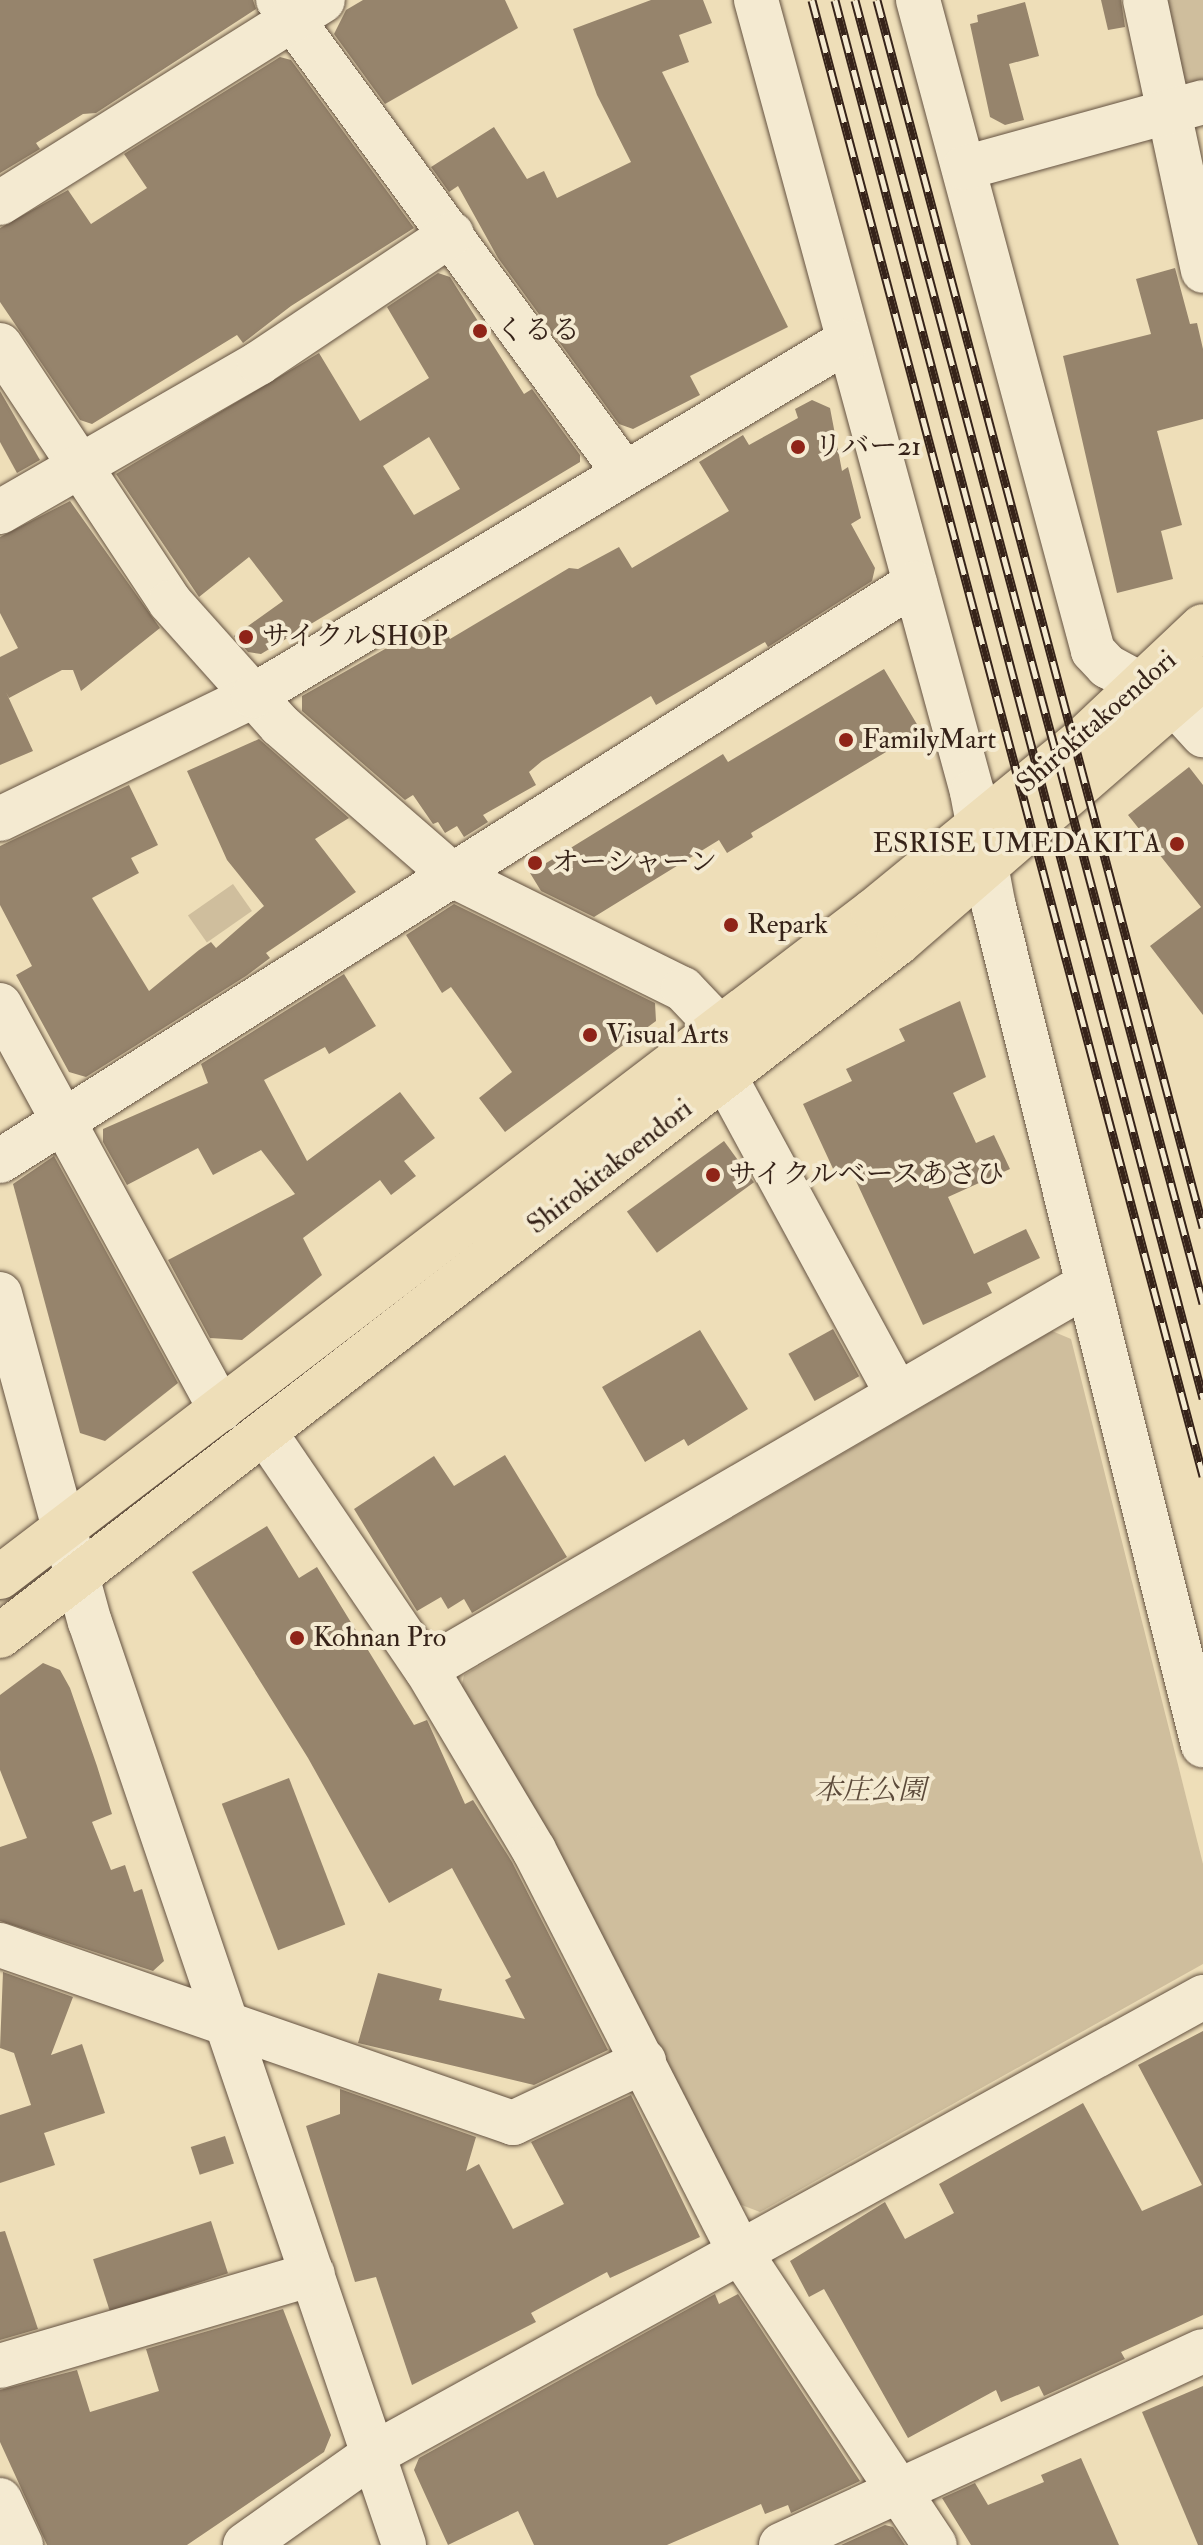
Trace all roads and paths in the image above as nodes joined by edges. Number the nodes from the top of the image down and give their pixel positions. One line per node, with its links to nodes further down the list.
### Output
1 (756, 0): 10 (street)
2 (918, 0): 6 (street)
3 (1145, 0): 5 (street)
4 (297, 6): 7 (street); 8 (street)
5 (1186, 107): 6 (street); 9 (street)
6 (964, 168): 17 (street)
7 (0, 203)
8 (452, 234): 12 (street); 13 (street)
9 (1203, 271)
10 (847, 341): 13 (street); 15 (street)
11 (0, 345): 12 (street)
12 (77, 467): 14 (street); 18 (street)
13 (623, 471): 18 (street)
14 (0, 512)
15 (915, 583): 21 (street); 23 (street)
16 (1203, 626): 17 (main road, Shirokitakoendori)
17 (1174, 688): 19 (street); 21 (main road, Shirokitakoendori); 22 (main road, Shirokitakoendori)
18 (253, 696): 20 (street); 23 (street)
19 (1203, 735)
20 (0, 819)
21 (979, 822): 22 (street); 25 (main road, Shirokitakoendori)
22 (986, 869): 26 (main road, Shirokitakoendori); 29 (street)
23 (454, 876): 25 (street); 27 (street)
24 (0, 1005): 27 (street)
25 (720, 1028): 32 (main road, Shirokitakoendori)
26 (725, 1077): 31 (street); 33 (main road, Shirokitakoendori)
27 (65, 1121): 28 (street); 32 (street)
28 (0, 1161)
29 (1088, 1284): 31 (street); 39 (street)
30 (0, 1294): 34 (street)
31 (897, 1394): 38 (street)
32 (221, 1410): 34 (main road, Shirokitakoendori)
33 (266, 1434): 35 (main road, Shirokitakoendori); 38 (street)
34 (65, 1528): 35 (street); 36 (main road, Shirokitakoendori)
35 (79, 1576): 37 (main road, Shirokitakoendori); 42 (street)
36 (0, 1577)
37 (0, 1636)
38 (426, 1669): 43 (street)
39 (1203, 1745)
40 (0, 1945): 42 (street)
41 (1203, 1997): 44 (street)
42 (230, 2023): 43 (street); 45 (street)
43 (644, 2061): 44 (street)
44 (740, 2252): 48 (street); 49 (street)
45 (313, 2274): 47 (street); 48 (street)
46 (1203, 2351): 49 (street)
47 (0, 2366)
48 (372, 2455): 52 (street); 53 (street)
49 (899, 2493): 54 (street); 55 (street)
50 (0, 2500): 51 (street)
51 (21, 2545)
52 (245, 2545)
53 (404, 2545)
54 (781, 2545)
55 (935, 2545)

